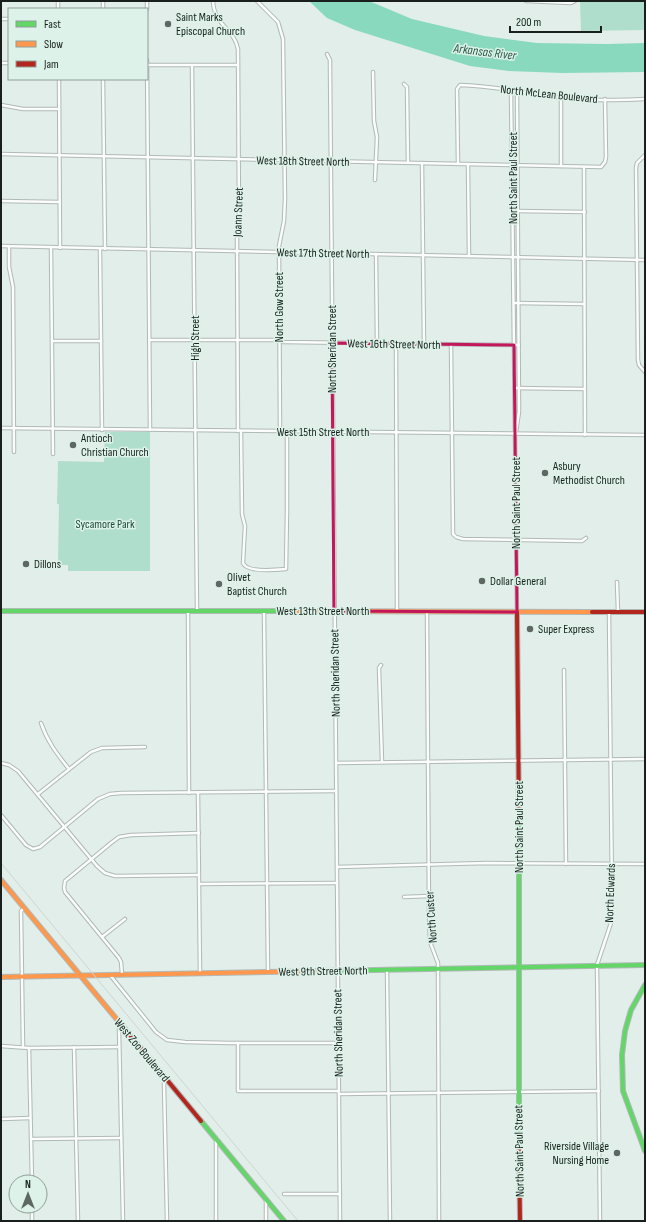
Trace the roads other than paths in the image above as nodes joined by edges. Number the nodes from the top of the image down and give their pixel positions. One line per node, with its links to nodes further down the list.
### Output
1 (213, 1): 9 (street, Joann Street)
2 (257, 1): 29 (street, North Gow Street)
3 (526, 1): 4 (street)
4 (532, 1): 5 (street)
5 (575, 1)
6 (327, 54): 30 (street, North Sheridan Street)
7 (148, 64): 8 (street)
8 (192, 65): 9 (street); 27 (street, High Street)
9 (238, 65): 28 (street, Joann Street)
10 (373, 72): 31 (street)
11 (59, 80): 21 (street)
12 (103, 80): 25 (street)
13 (147, 80): 26 (street)
14 (404, 84): 32 (street)
15 (511, 90): 16 (street, North McLean Boulevard); 34 (street, North McLean Boulevard); 36 (street, North Saint Paul Street)
16 (517, 90): 17 (street, North McLean Boulevard); 37 (street, North Saint Paul Street)
17 (560, 97): 18 (street, North McLean Boulevard); 38 (street)
18 (605, 99): 19 (street, North McLean Boulevard); 39 (street, West 18th Street North)
19 (645, 99)
20 (1, 105): 21 (street)
21 (59, 109): 24 (street)
22 (1, 154): 24 (street, West 18th Street North)
23 (645, 155): 63 (street)
24 (59, 156): 25 (street, West 18th Street North); 42 (street)
25 (104, 156): 26 (street, West 18th Street North); 51 (street)
26 (148, 157): 27 (street, West 18th Street North); 52 (street)
27 (194, 158): 28 (street, West 18th Street North); 53 (street, High Street)
28 (239, 160): 29 (street, West 18th Street North); 54 (street, Joann Street)
29 (284, 160): 30 (street, West 18th Street North); 55 (street, North Gow Street)
30 (331, 161): 31 (street, West 18th Street North); 56 (street, North Sheridan Street)
31 (376, 162): 32 (street, West 18th Street North); 40 (street)
32 (408, 163): 33 (street, West 18th Street North)
33 (422, 163): 34 (street, West 18th Street North); 58 (street)
34 (458, 164): 35 (street, West 18th Street North)
35 (468, 164): 36 (street, West 18th Street North); 59 (street)
36 (513, 165): 37 (street, West 18th Street North); 43 (street, North Saint Paul Street)
37 (518, 165): 38 (street, West 18th Street North); 44 (street, North Saint Paul Street)
38 (561, 166): 39 (street, West 18th Street North)
39 (584, 167): 45 (street)
40 (375, 180)
41 (1, 201): 42 (street)
42 (60, 202): 49 (street)
43 (513, 210): 44 (street); 60 (street, North Saint Paul Street)
44 (518, 211): 45 (street); 61 (street, North Saint Paul Street)
45 (585, 212): 62 (street)
46 (1, 246): 47 (street, West 17th Street North)
47 (9, 247): 48 (street, West 17th Street North); 86 (street)
48 (51, 248): 49 (street, West 17th Street North); 71 (street)
49 (60, 248): 50 (street, West 17th Street North)
50 (100, 248): 51 (street, West 17th Street North); 72 (street)
51 (105, 249): 52 (street, West 17th Street North)
52 (149, 249): 53 (street, West 17th Street North); 68 (street)
53 (194, 250): 54 (street, West 17th Street North); 69 (street, High Street)
54 (237, 251): 55 (street, West 17th Street North); 70 (street, Joann Street)
55 (279, 252): 56 (street, West 17th Street North); 73 (street, North Gow Street)
56 (332, 253): 57 (street, West 17th Street North); 74 (street, North Sheridan Street)
57 (376, 254): 58 (street, West 17th Street North); 75 (street)
58 (423, 255): 59 (street, West 17th Street North); 77 (street)
59 (469, 256): 60 (street, West 17th Street North)
60 (513, 257): 61 (street, West 17th Street North); 65 (street, North Saint Paul Street)
61 (519, 257): 62 (street, West 17th Street North); 66 (street, North Saint Paul Street)
62 (585, 258): 63 (street, West 17th Street North); 67 (street)
63 (636, 259): 64 (street, West 17th Street North); 81 (street)
64 (645, 260)
65 (514, 304): 66 (street); 79 (street, North Saint Paul Street)
66 (519, 304): 67 (street); 80 (street, North Saint Paul Street)
67 (584, 304): 84 (street)
68 (149, 340): 69 (street, West 16th Street North); 89 (street)
69 (195, 340): 70 (street, West 16th Street North); 90 (street, High Street)
70 (237, 340): 73 (street, West 16th Street North); 91 (street, Joann Street)
71 (53, 341): 72 (street); 87 (street)
72 (101, 341): 88 (street)
73 (279, 341): 74 (street, West 16th Street North); 92 (street, North Gow Street)
74 (332, 343): 75 (street, West 16th Street North); 94 (street, North Sheridan Street)
75 (377, 343): 76 (street, West 16th Street North)
76 (396, 344): 77 (street, West 16th Street North); 95 (street)
77 (424, 344): 78 (street, West 16th Street North)
78 (451, 345): 79 (street, West 16th Street North); 96 (street)
79 (514, 345): 80 (street, West 16th Street North); 82 (street, North Saint Paul Street)
80 (519, 345): 83 (street, North Saint Paul Street)
81 (645, 372)
82 (514, 388): 83 (street); 97 (street, North Saint Paul Street)
83 (519, 388): 84 (street); 97 (street, North Saint Paul Street)
84 (585, 389): 98 (street)
85 (1, 428): 86 (street, West 15th Street North)
86 (14, 429): 87 (street, West 15th Street North); 100 (street)
87 (53, 429): 88 (street, West 15th Street North); 101 (street)
88 (102, 430): 89 (street, West 15th Street North)
89 (150, 430): 90 (street, West 15th Street North)
90 (195, 431): 91 (street, West 15th Street North); 107 (street, High Street)
91 (239, 431): 92 (street, West 15th Street North); 93 (street, Joann Street)
92 (280, 432): 93 (street, West 15th Street North)
93 (287, 432): 94 (street, West 15th Street North)
94 (333, 432): 95 (street, West 15th Street North); 109 (street, North Sheridan Street)
95 (396, 433): 96 (street, West 15th Street North); 110 (street)
96 (452, 434): 97 (street, West 15th Street North); 103 (street)
97 (516, 434): 98 (street, West 15th Street North); 103 (street, North Saint Paul Street)
98 (585, 435): 99 (street, West 15th Street North)
99 (645, 435)
100 (14, 452)
101 (53, 454)
102 (586, 538): 103 (street)
103 (516, 540): 112 (street, North Saint Paul Street)
104 (617, 582): 114 (street)
105 (1, 610): 106 (street, West 13th Street North)
106 (188, 611): 107 (street, West 13th Street North); 130 (street)
107 (197, 611): 108 (street, West 13th Street North)
108 (264, 611): 109 (street, West 13th Street North); 132 (street)
109 (334, 611): 110 (street, West 13th Street North); 127 (street, North Sheridan Street)
110 (397, 611): 111 (street, West 13th Street North)
111 (427, 611): 112 (street, West 13th Street North); 125 (street, North Custer)
112 (517, 612): 113 (street, West 13th Street North); 121 (street, North Saint Paul Street)
113 (609, 612): 114 (street, West 13th Street North); 123 (street, North Edwards)
114 (618, 612): 115 (street, West 13th Street North)
115 (645, 612)
116 (381, 665): 124 (street)
117 (564, 670): 122 (street)
118 (41, 723): 128 (street)
119 (145, 747): 128 (street)
120 (645, 759): 123 (street)
121 (518, 760): 122 (street); 125 (street); 138 (street, North Saint Paul Street)
122 (565, 760): 123 (street); 140 (street)
123 (611, 760): 141 (street, North Edwards)
124 (382, 762): 125 (street); 127 (street)
125 (428, 762): 139 (street, North Custer)
126 (1, 763): 133 (street)
127 (336, 763): 129 (street, North Sheridan Street)
128 (69, 769): 133 (street)
129 (336, 791): 132 (street); 143 (street, North Sheridan Street)
130 (189, 792): 131 (street); 135 (street)
131 (198, 792): 132 (street); 136 (street)
132 (266, 792): 148 (street)
133 (38, 794): 135 (street)
134 (1, 815): 135 (street)
135 (65, 826): 137 (street)
136 (199, 833): 137 (street); 144 (street)
137 (91, 859): 144 (street); 153 (street)
138 (519, 863): 139 (street); 140 (street); 156 (street, North Saint Paul Street)
139 (429, 864): 143 (street); 150 (street, North Custer)
140 (566, 864): 141 (street)
141 (612, 864): 142 (street); 154 (street, North Edwards)
142 (645, 864)
143 (337, 867): 146 (street, North Sheridan Street)
144 (199, 875): 147 (street)
145 (1, 880): 151 (street, West Zoo Boulevard)
146 (337, 883): 148 (street); 158 (street, North Sheridan Street)
147 (199, 884): 148 (street); 161 (street)
148 (266, 884): 160 (street)
149 (404, 896): 150 (street)
150 (429, 896): 157 (street, North Custer)
151 (24, 908): 163 (street, West Zoo Boulevard); 165 (street)
152 (125, 919): 153 (street)
153 (102, 937): 162 (street)
154 (598, 965): 155 (street, West 9th Street North); 156 (street, West 9th Street North); 178 (street, North Edwards)
155 (645, 965)
156 (519, 967): 157 (street, West 9th Street North); 180 (street, North Saint Paul Street)
157 (438, 969): 159 (street, West 9th Street North); 179 (street, North Custer)
158 (338, 970): 159 (street, West 9th Street North); 160 (street, West 9th Street North); 170 (street, North Sheridan Street)
159 (387, 970): 182 (street)
160 (268, 972): 161 (street, West 9th Street North)
161 (200, 973): 162 (street, West 9th Street North)
162 (122, 974): 164 (street, West 9th Street North)
163 (80, 975): 164 (street, West 9th Street North); 165 (street, West 9th Street North); 168 (street, West Zoo Boulevard)
164 (109, 975): 169 (street)
165 (22, 976): 166 (street, West 9th Street North); 172 (street)
166 (1, 977)
167 (645, 985): 185 (street)
168 (122, 1025): 174 (street); 176 (street, West Zoo Boulevard)
169 (238, 1043): 170 (street); 177 (street)
170 (338, 1043): 177 (street, North Sheridan Street)
171 (1, 1046): 172 (street)
172 (23, 1047): 175 (street)
173 (74, 1047): 174 (street); 175 (street); 188 (street)
174 (119, 1047): 186 (street)
175 (29, 1048): 183 (street)
176 (167, 1080): 189 (street, West Zoo Boulevard); 198 (street)
177 (339, 1091): 181 (street, North Sheridan Street)
178 (599, 1091): 180 (street); 206 (street, North Edwards)
179 (438, 1093): 180 (street); 182 (street); 204 (street, North Custer)
180 (518, 1093): 205 (street, North Saint Paul Street)
181 (339, 1094): 182 (street); 194 (street, North Sheridan Street)
182 (389, 1094): 203 (street)
183 (30, 1118): 184 (street); 187 (street)
184 (1, 1119)
185 (640, 1137): 190 (street); 191 (street)
186 (121, 1138): 188 (street); 197 (street)
187 (31, 1139): 188 (street); 192 (street)
188 (76, 1139): 196 (street)
189 (216, 1139): 195 (street, West Zoo Boulevard); 199 (street)
190 (645, 1144)
191 (645, 1151)
192 (32, 1174)
193 (284, 1194): 194 (street)
194 (340, 1194): 202 (street, North Sheridan Street)
195 (266, 1199): 200 (street); 201 (street, West Zoo Boulevard)
196 (78, 1221)
197 (123, 1221)
198 (167, 1221)
199 (216, 1221)
200 (266, 1221)
201 (284, 1221)
202 (340, 1221)
203 (390, 1221)
204 (439, 1221)
205 (520, 1221)
206 (600, 1221)

